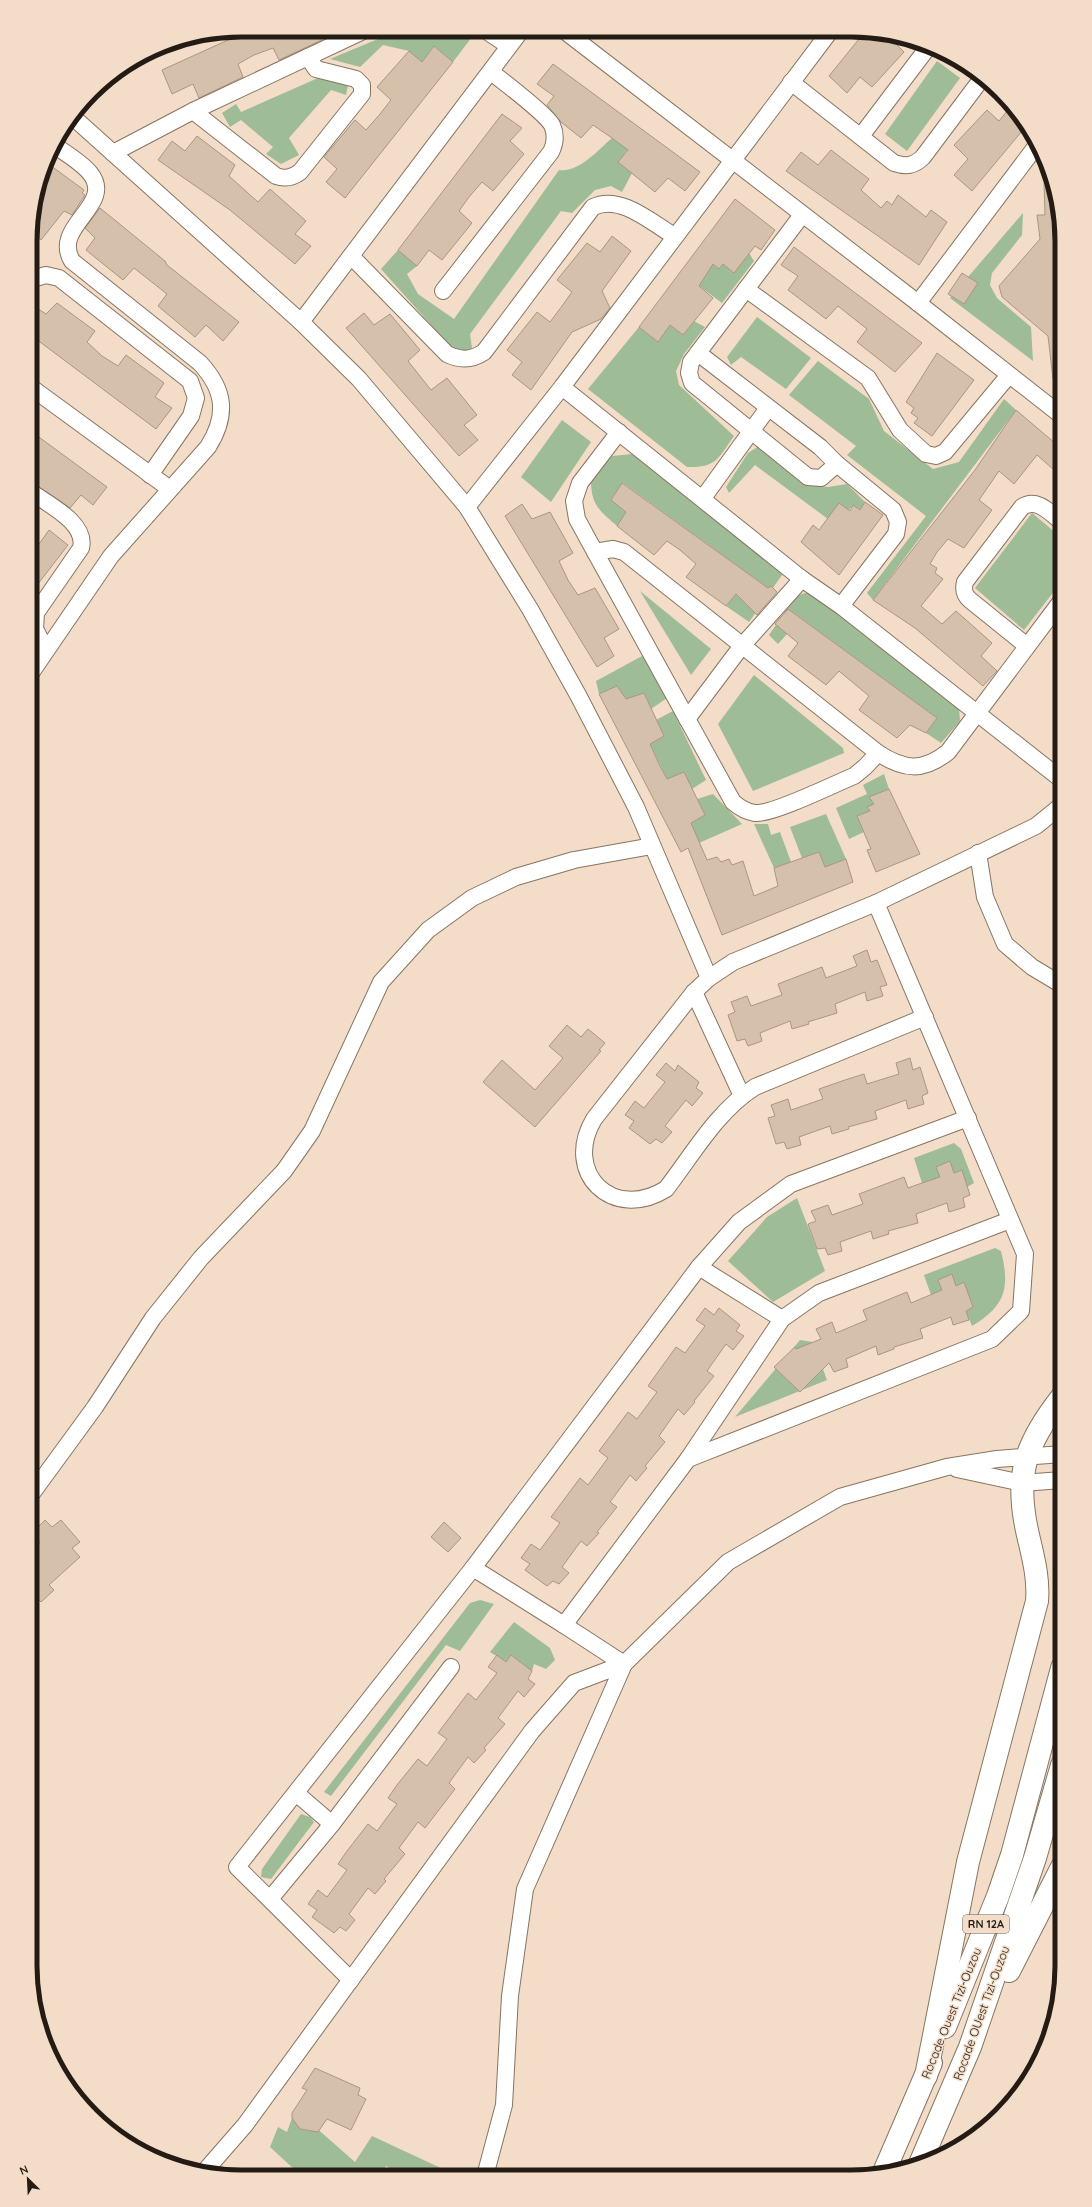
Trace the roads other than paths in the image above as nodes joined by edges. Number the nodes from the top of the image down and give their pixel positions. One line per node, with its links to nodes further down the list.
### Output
1 (350, 37): 8 (street)
2 (496, 37): 6 (street)
3 (516, 37): 6 (street)
4 (572, 37): 18 (street)
5 (826, 37): 10 (street)
6 (509, 46): 9 (street)
7 (925, 51): 14 (street)
8 (308, 57): 12 (street); 12 (street)
9 (491, 72): 21 (street); 24 (street)
10 (791, 82): 14 (street); 18 (street)
11 (979, 83): 14 (street)
12 (193, 112): 17 (street)
13 (76, 120): 17 (street)
14 (861, 136)
15 (59, 148): 37 (street)
16 (1033, 150): 25 (street)
17 (113, 153): 26 (street)
18 (732, 160): 19 (street); 20 (street)
19 (802, 215): 23 (street); 25 (street)
20 (674, 236): 21 (street); 29 (street)
21 (351, 256): 26 (street)
22 (37, 278): 36 (street)
23 (746, 289): 27 (street); 28 (street)
24 (443, 291)
25 (918, 303): 28 (street)
26 (301, 322): 40 (street)
27 (698, 353): 31 (street); 34 (street)
28 (1009, 375): 32 (street)
29 (562, 387): 33 (street); 40 (street)
30 (37, 392): 36 (street)
31 (768, 408): 34 (street); 35 (street)
32 (1055, 411)
33 (619, 432): 39 (street); 42 (street)
34 (750, 432): 35 (street); 39 (street)
35 (837, 464): 44 (street)
36 (150, 475): 37 (street)
37 (170, 489): 50 (street)
38 (37, 496): 46 (street)
39 (703, 498): 43 (street)
40 (468, 507): 57 (street)
41 (1055, 517): 48 (street)
42 (595, 552): 49 (street); 53 (street)
43 (802, 579): 44 (street); 49 (street)
44 (841, 606): 52 (street)
45 (1055, 609): 48 (street)
46 (37, 612)
47 (37, 633): 50 (street)
48 (1027, 646): 52 (street)
49 (741, 647): 53 (street); 54 (street)
50 (46, 650): 51 (street)
51 (37, 664)
52 (977, 713): 54 (street); 55 (street)
53 (687, 719): 54 (street)
54 (878, 753)
55 (1055, 774)
56 (1055, 810): 58 (street)
57 (652, 846): 60 (street); 74 (street)
58 (978, 853): 59 (street); 61 (street)
59 (876, 903): 60 (street); 63 (street)
60 (708, 978): 62 (street)
61 (1055, 981)
62 (694, 992): 64 (street); 64 (street)
63 (925, 1017): 64 (street); 65 (street)
64 (742, 1096)
65 (968, 1118): 66 (street); 67 (street)
66 (1010, 1220): 68 (street); 72 (street)
67 (699, 1267): 68 (street); 79 (street)
68 (782, 1319): 72 (street)
69 (1055, 1406): 71 (highway)
70 (1055, 1455): 71 (street)
71 (1026, 1457): 73 (street); 77 (highway)
72 (688, 1459): 80 (street)
73 (947, 1467): 77 (street); 81 (street)
74 (46, 1474): 76 (street); 78 (street)
75 (1055, 1481): 77 (street)
76 (37, 1483)
77 (1022, 1483): 91 (highway)
78 (37, 1486)
79 (473, 1568): 80 (street); 85 (street)
80 (564, 1625): 81 (street)
81 (624, 1664): 89 (street); 95 (street)
82 (451, 1667): 86 (street)
83 (1055, 1694): 91 (highway, Rocade Ouest Tizi-Ouzou / RN 12A)
84 (1055, 1789): 90 (highway, Rocade OUest Tizi-Ouzou / RN 12A)
85 (296, 1793): 86 (street); 88 (street)
86 (332, 1824): 88 (street)
87 (1055, 1881): 90 (highway)
88 (270, 1899): 89 (street)
89 (352, 1980): 93 (street)
90 (970, 2047): 92 (highway, Rocade OUest Tizi-Ouzou / RN 12A)
91 (926, 2076): 94 (highway, Rocade Ouest Tizi-Ouzou / RN 12A)
92 (922, 2157)
93 (208, 2167)
94 (886, 2167)
95 (487, 2170)

